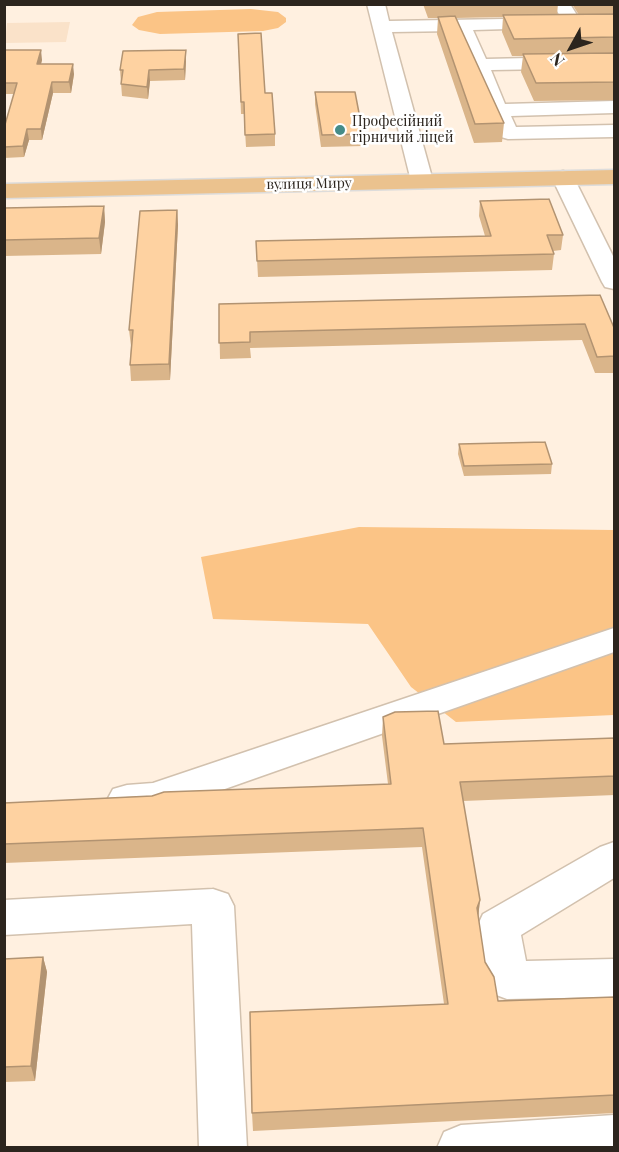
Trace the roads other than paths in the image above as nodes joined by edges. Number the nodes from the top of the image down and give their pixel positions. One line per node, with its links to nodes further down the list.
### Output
1 (376, 4): 6 (street)
2 (561, 4): 3 (street)
3 (573, 23): 4 (street); 5 (street)
4 (594, 24)
5 (462, 26): 6 (street); 8 (street)
6 (382, 27): 14 (street)
7 (615, 62): 8 (street)
8 (478, 65): 10 (street)
9 (615, 107): 10 (street)
10 (498, 110): 11 (street)
11 (615, 130)
12 (615, 177): 13 (main road, вулиця Миру)
13 (563, 178): 14 (main road, вулиця Миру); 16 (street)
14 (422, 181): 15 (main road, вулиця Миру)
15 (4, 191)
16 (615, 282)
17 (615, 640): 18 (street)
18 (96, 801)
19 (615, 858): 21 (street)
20 (4, 918): 23 (street)
21 (615, 978)
22 (615, 1138): 24 (street)
23 (223, 1148)
24 (461, 1148)

